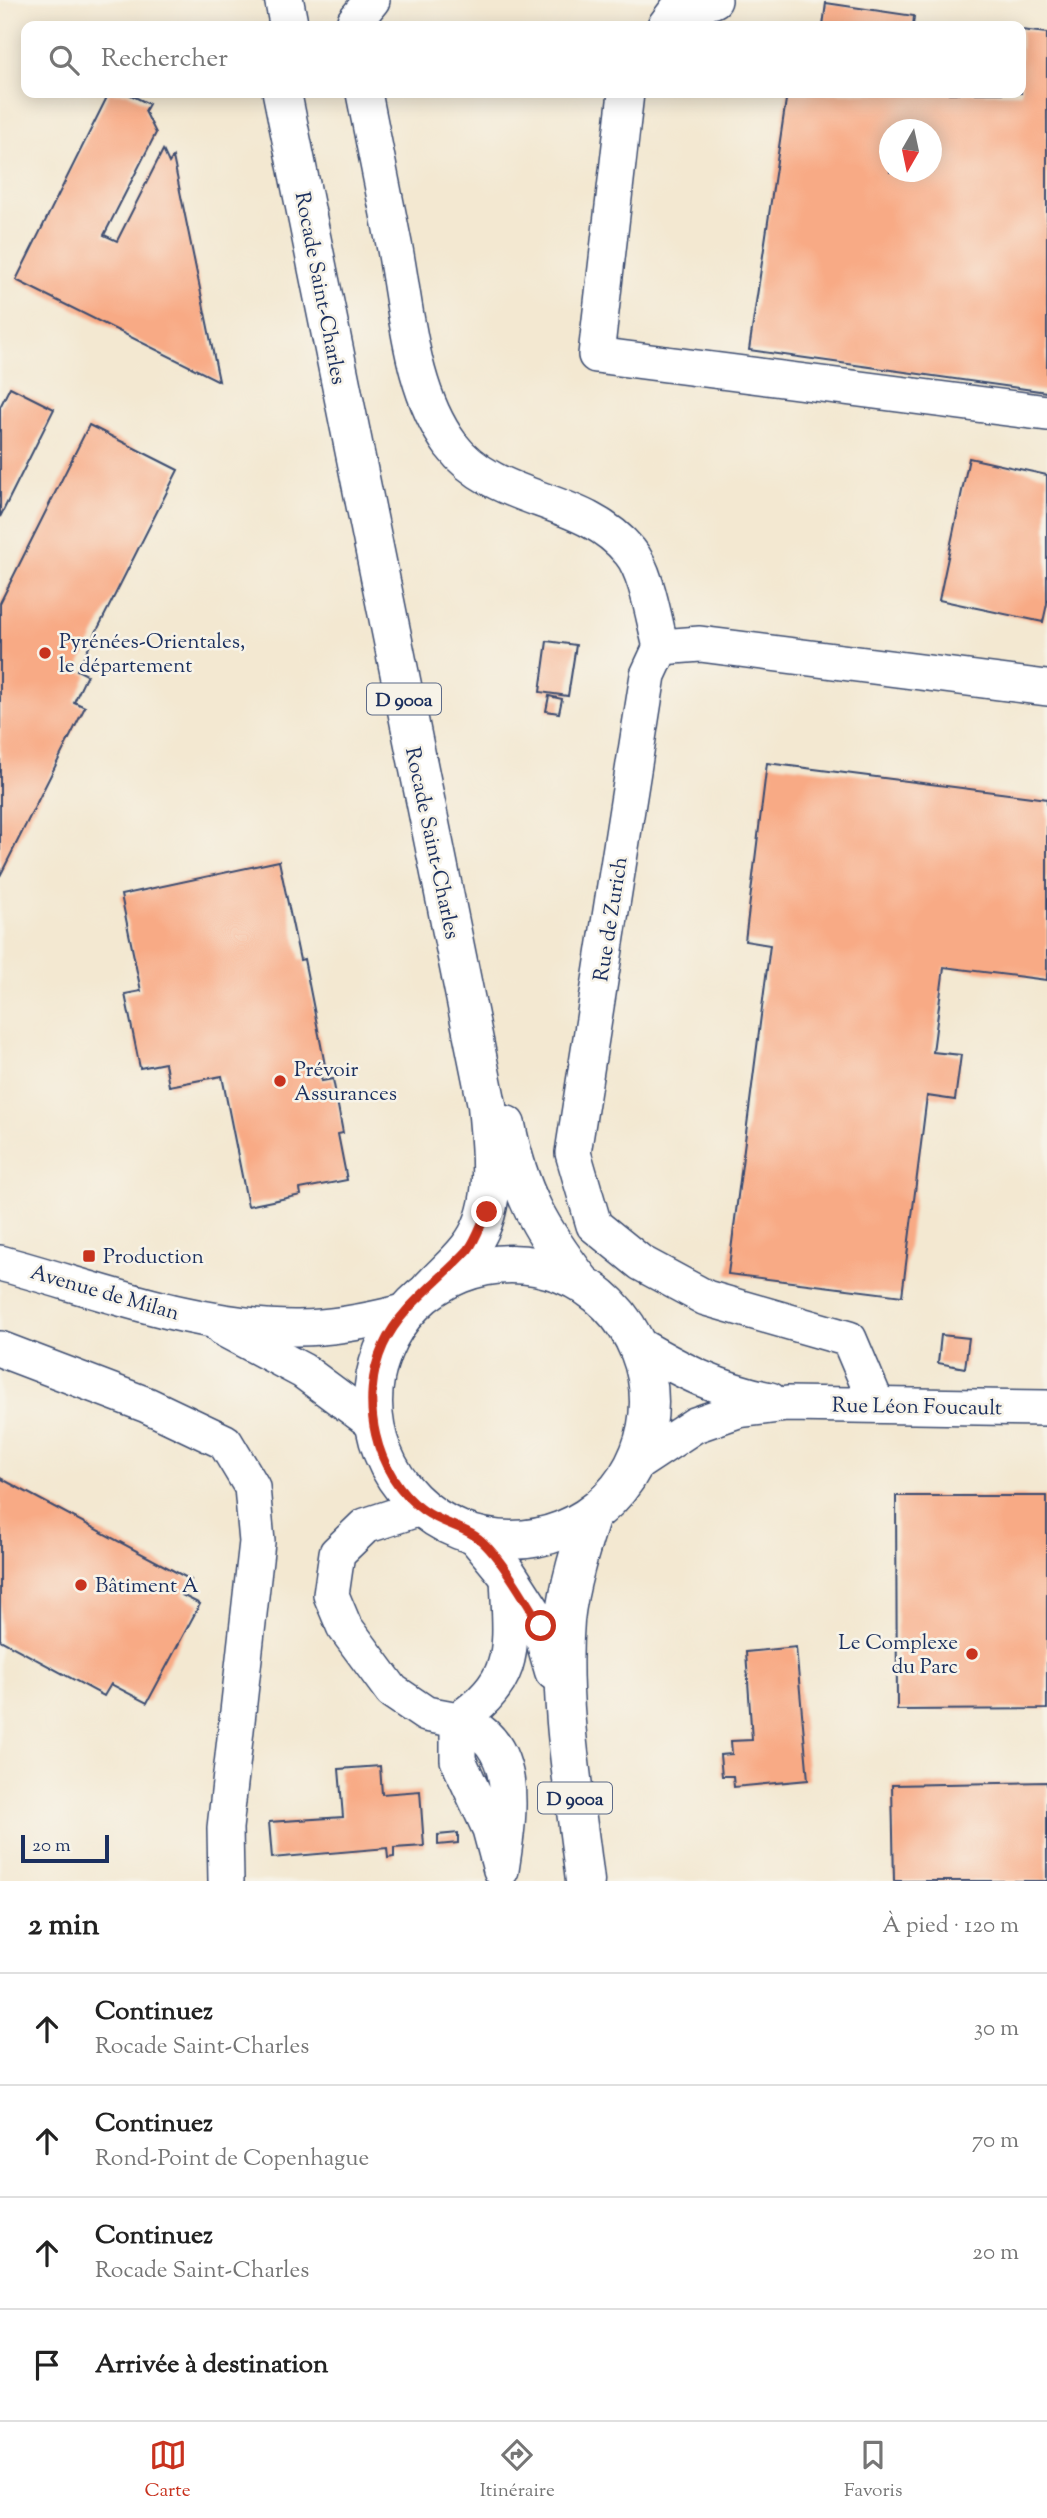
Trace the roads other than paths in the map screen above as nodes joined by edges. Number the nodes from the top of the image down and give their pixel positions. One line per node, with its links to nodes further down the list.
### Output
1 (263, 0): 5 (main road)
2 (284, 0): 6 (main road)
3 (372, 0): 7 (street)
4 (715, 0): 8 (street)
5 (267, 21)
6 (288, 21)
7 (355, 21)
8 (669, 21)
9 (283, 98): 18 (main road, Rocade Saint-Charles / D 900a)
10 (303, 98): 17 (main road, Rocade Saint-Charles / D 900a)
11 (365, 98): 14 (street)
12 (625, 98): 13 (street)
13 (1047, 413)
14 (661, 647): 15 (street); 23 (street, Rue de Zurich)
15 (1047, 688)
16 (0, 1262): 19 (street, Avenue de Milan)
17 (581, 1282): 18 (main road); 20 (main road)
18 (417, 1301): 19 (street, Avenue de Milan); 25 (main road, Rocade Saint-Charles)
19 (210, 1321): 25 (street, Avenue de Milan)
20 (638, 1345): 22 (street, Rue Léon Foucault); 26 (main road)
21 (0, 1349): 34 (street)
22 (787, 1404): 23 (street, Rue Léon Foucault); 26 (street, Rue Léon Foucault)
23 (877, 1405): 24 (street, Rue Léon Foucault)
24 (1047, 1408)
25 (373, 1423): 27 (main road, Rocade Saint-Charles)
26 (636, 1464): 28 (main road)
27 (420, 1508): 29 (main road); 32 (street)
28 (591, 1516): 29 (main road); 31 (main road, D 900a)
29 (476, 1536): 30 (main road, D 900a)
30 (508, 1575): 31 (main road, D 900a); 32 (street)
31 (565, 1714): 35 (main road); 36 (main road, D 900a)
32 (458, 1720): 33 (street)
33 (501, 1876)
34 (226, 1881)
35 (562, 1881)
36 (585, 1881)

